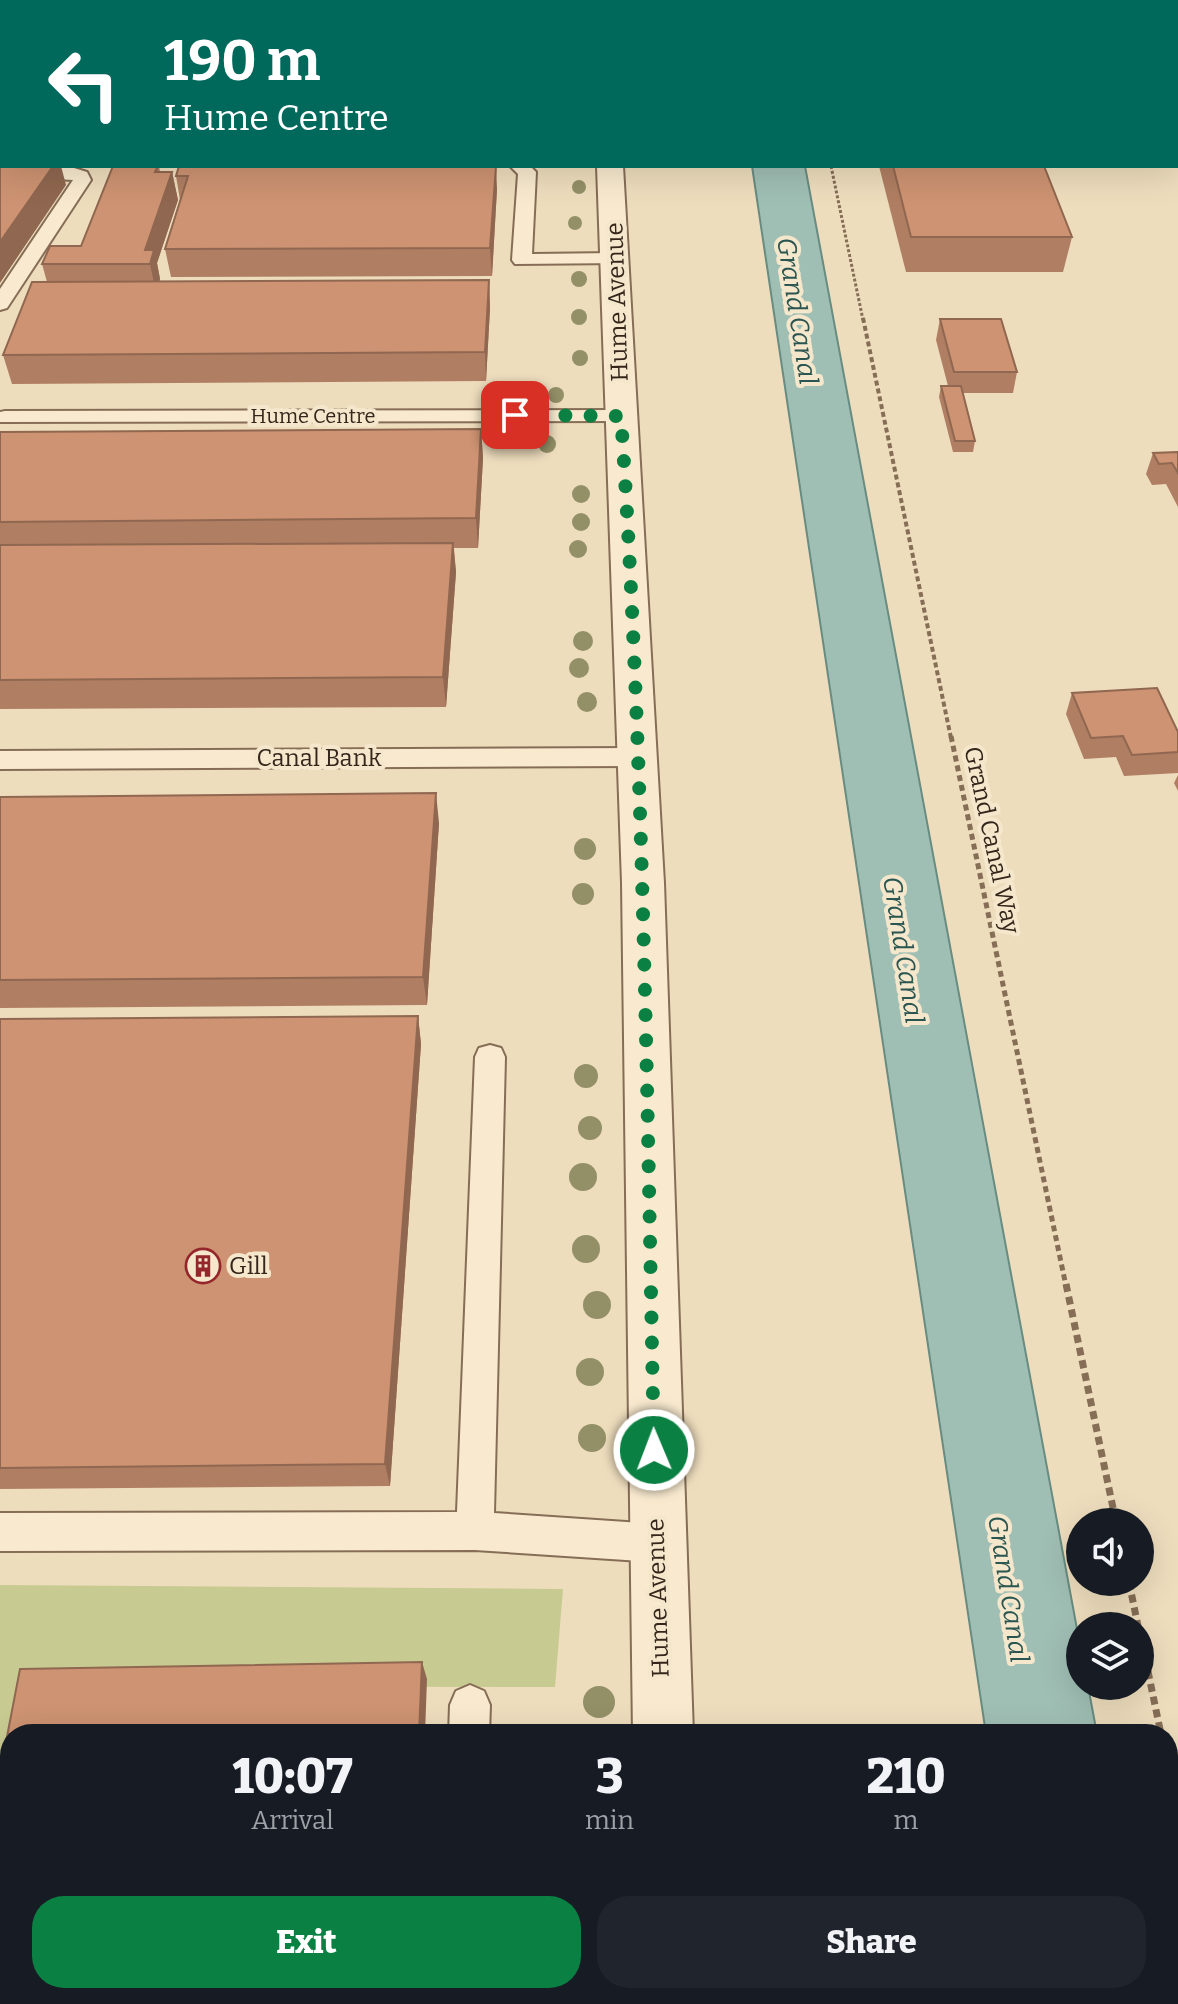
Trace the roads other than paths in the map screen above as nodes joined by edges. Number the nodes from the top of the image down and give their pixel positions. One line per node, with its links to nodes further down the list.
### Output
1 (522, 168): 4 (lane)
2 (610, 168): 4 (street, Hume Avenue)
3 (0, 171): 5 (lane)
4 (616, 259): 6 (street, Hume Avenue)
5 (0, 304)
6 (621, 416): 7 (lane, Hume Centre); 8 (street, Hume Avenue)
7 (5, 417)
8 (638, 757): 9 (lane, Canal Bank); 13 (street, Hume Avenue)
9 (0, 760)
10 (490, 1057): 11 (lane)
11 (475, 1531): 12 (lane); 13 (lane)
12 (0, 1532)
13 (656, 1543): 14 (street, Hume Avenue)
14 (663, 1724)

